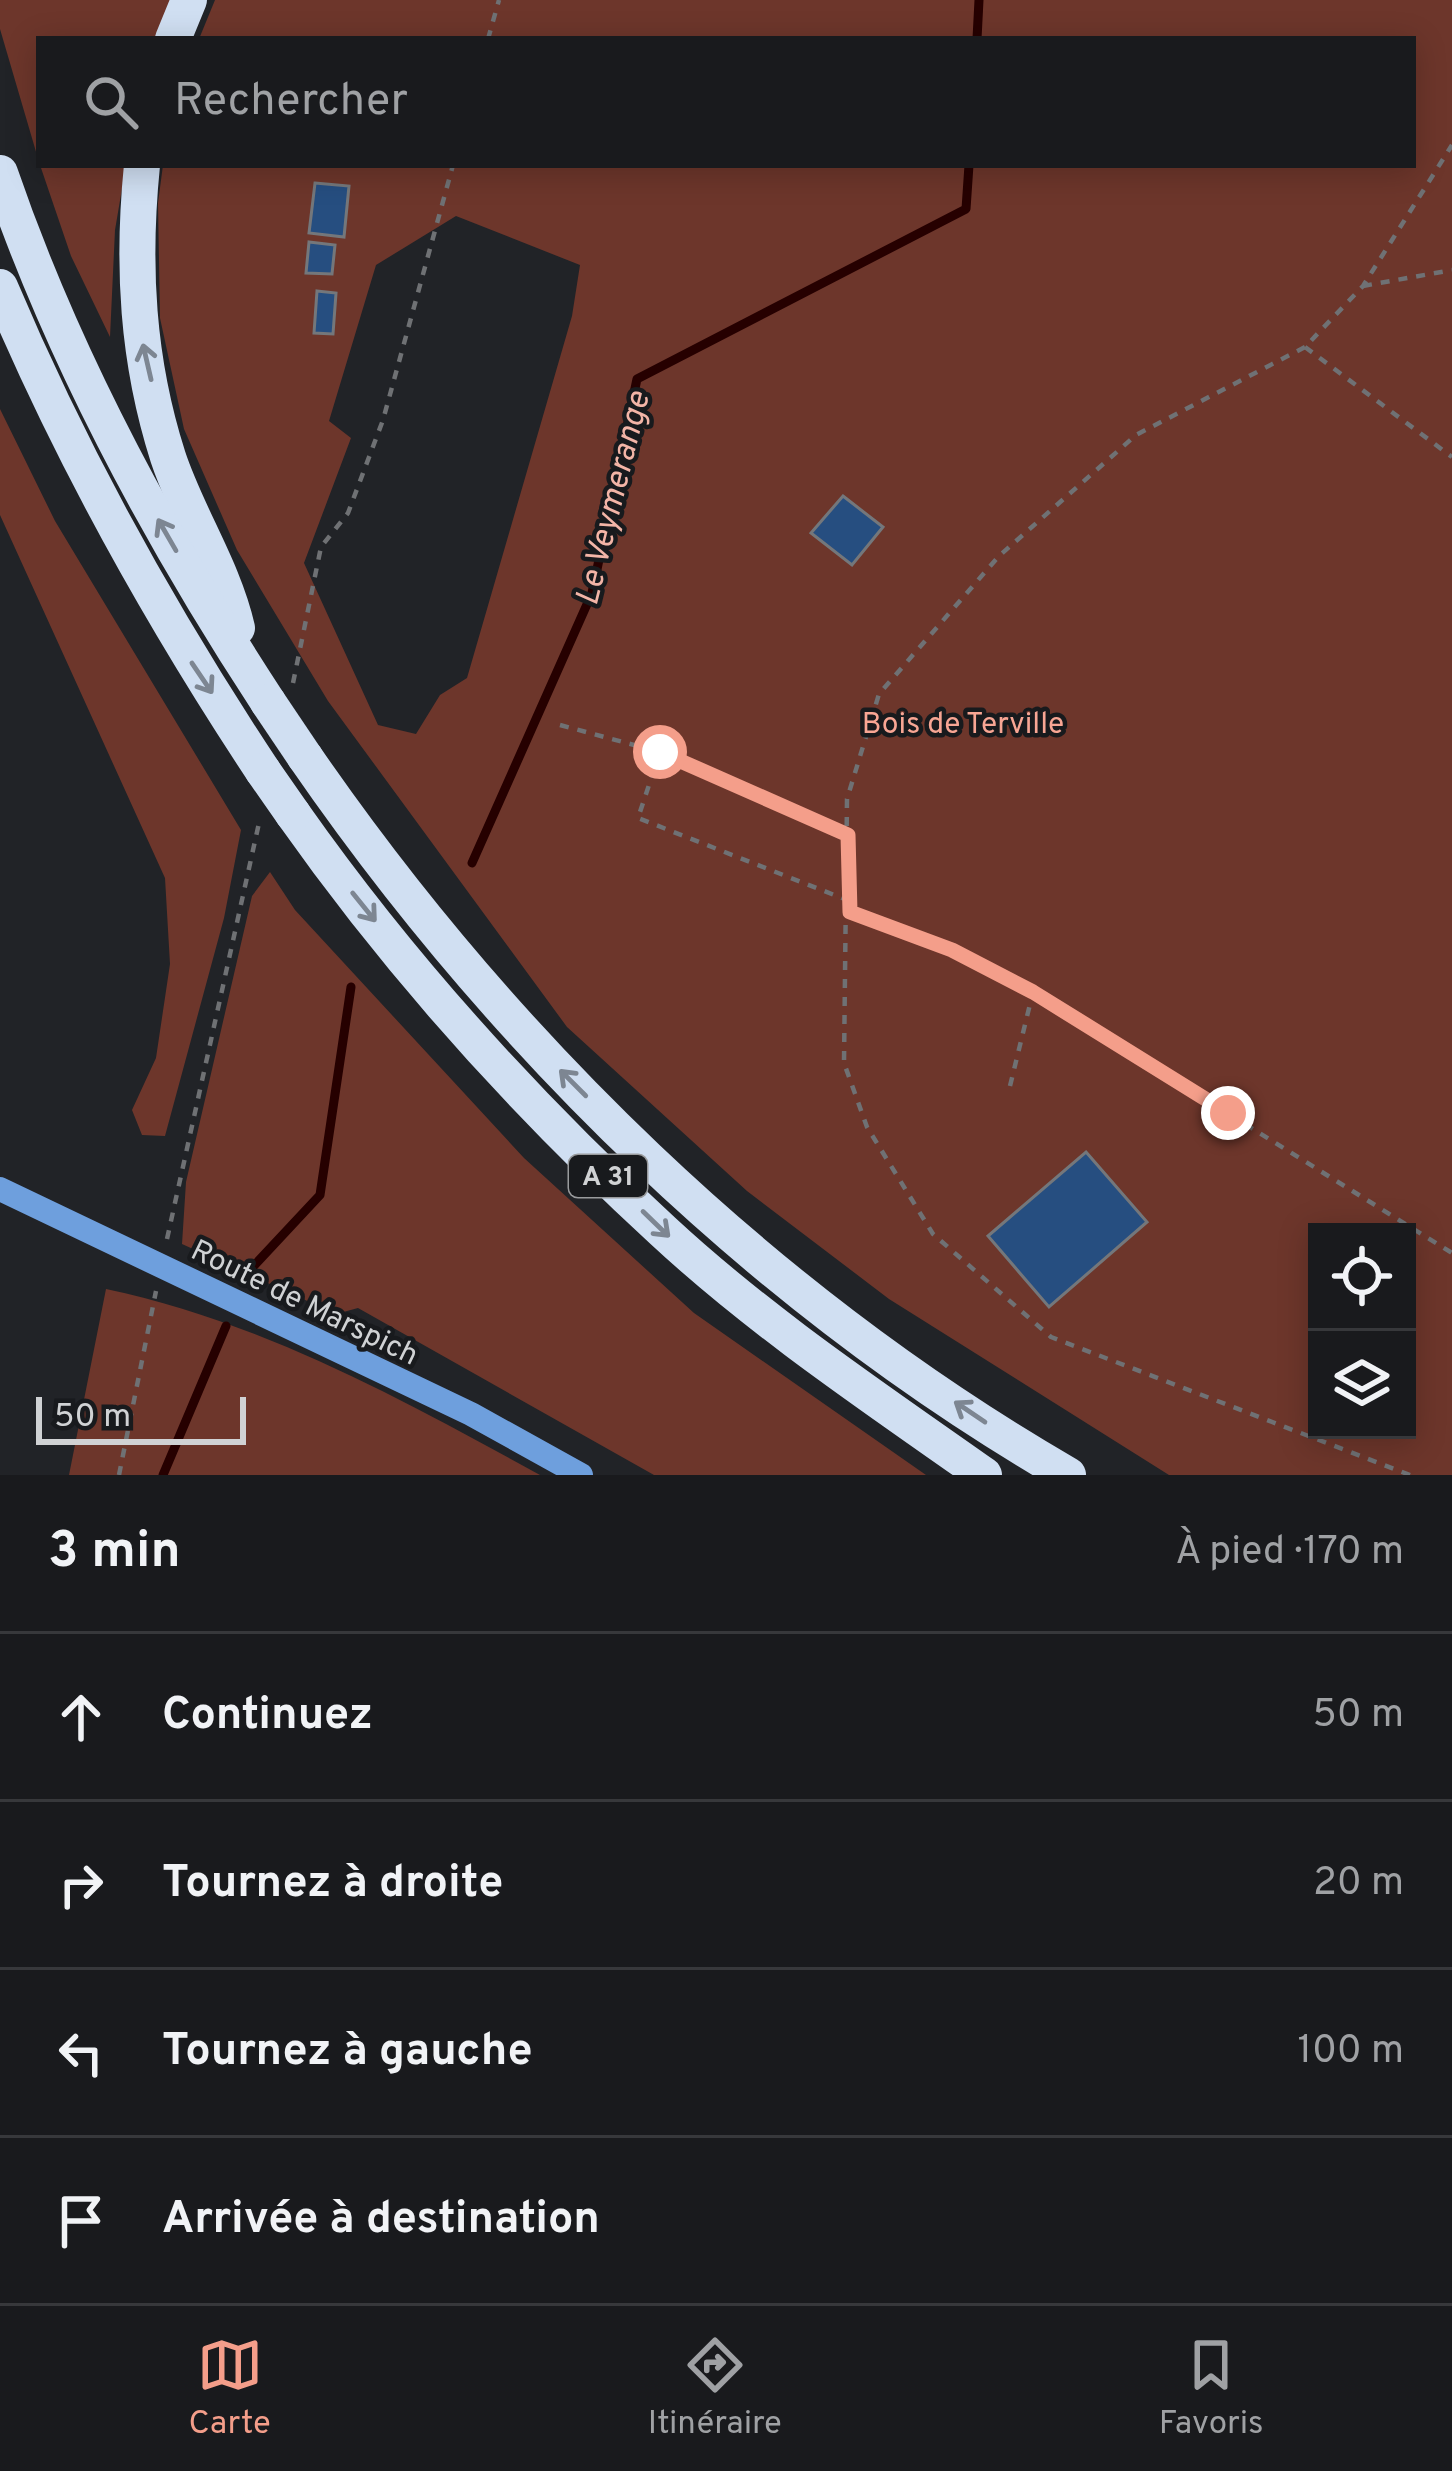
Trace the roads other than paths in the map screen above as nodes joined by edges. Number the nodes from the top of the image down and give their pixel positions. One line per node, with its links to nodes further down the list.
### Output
1 (189, 0): 2 (highway)
2 (174, 36)
3 (142, 168): 8 (highway, one-way to 3)
4 (0, 173): 8 (highway, A 31, one-way to 4)
5 (0, 287): 7 (highway, A 31)
6 (0, 350): 7 (highway)
7 (44, 392): 11 (highway, A 31, one-way to 11, bridge)
8 (258, 687): 12 (highway, A 31, one-way to 8, bridge)
9 (0, 1189): 10 (main road, Route de Marspich)
10 (581, 1475)
11 (984, 1475)
12 (1068, 1475)

